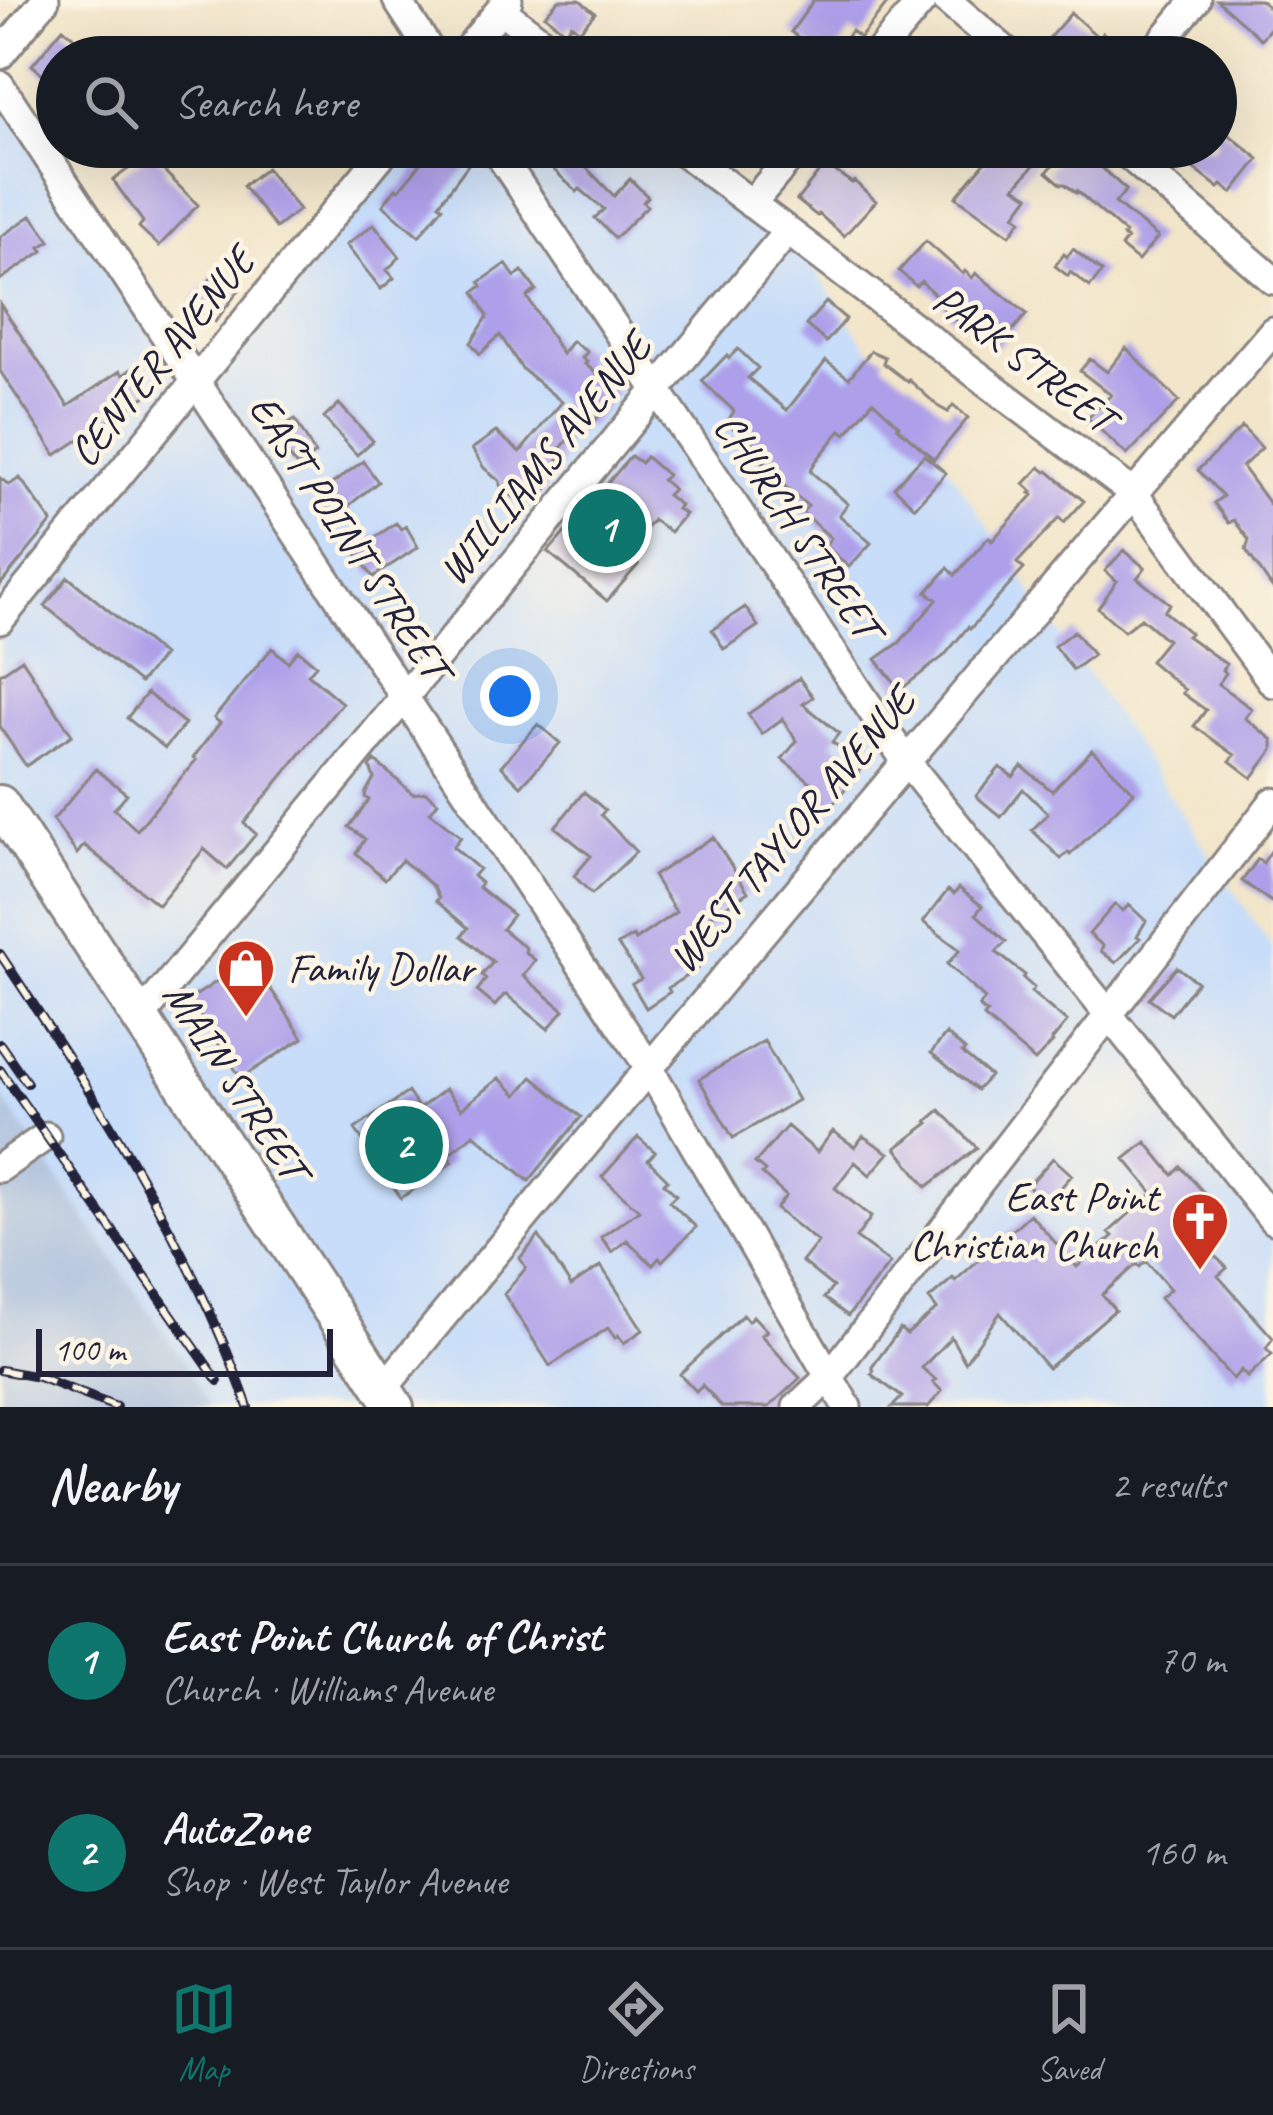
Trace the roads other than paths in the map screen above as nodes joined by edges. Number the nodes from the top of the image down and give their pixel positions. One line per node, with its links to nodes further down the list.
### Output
1 (45, 0): 13 (street)
2 (397, 0): 7 (street)
3 (923, 0): 10 (street)
4 (946, 0): 11 (street)
5 (1196, 0): 12 (street)
6 (504, 4): 8 (street); 9 (street)
7 (420, 36)
8 (478, 36)
9 (539, 36)
10 (893, 36)
11 (988, 36)
12 (1167, 36)
13 (0, 55)
14 (0, 86): 15 (street, EAST POINT STREET)
15 (36, 140)
16 (54, 168): 26 (street, EAST POINT STREET)
17 (371, 168): 26 (street, CENTER AVENUE)
18 (508, 168): 27 (street, CHURCH STREET)
19 (704, 168): 22 (street, PARK STREET)
20 (781, 168): 22 (street)
21 (1143, 168): 24 (street)
22 (751, 204): 23 (street, PARK STREET)
23 (787, 232): 27 (street, WILLIAMS AVENUE); 28 (street, PARK STREET)
24 (1273, 280)
25 (1273, 332): 28 (street, WEST TAYLOR AVENUE)
26 (196, 382): 29 (street, CENTER AVENUE); 31 (street, EAST POINT STREET)
27 (656, 392): 31 (street, WILLIAMS AVENUE); 32 (street, CHURCH STREET)
28 (1133, 494): 30 (street, PARK STREET); 32 (street, WEST TAYLOR AVENUE)
29 (0, 620)
30 (1273, 683)
31 (404, 697): 36 (street, WILLIAMS AVENUE); 37 (street, EAST POINT STREET)
32 (905, 760): 35 (street, CHURCH STREET); 37 (street, WEST TAYLOR AVENUE)
33 (1273, 802): 35 (street)
34 (0, 804): 36 (main road, MAIN STREET)
35 (1109, 1016): 40 (street, CHURCH STREET); 41 (street)
36 (140, 1018): 42 (main road, MAIN STREET)
37 (648, 1066): 41 (street, EAST POINT STREET); 42 (street, WEST TAYLOR AVENUE)
38 (46, 1136): 39 (street)
39 (0, 1168)
40 (1273, 1220)
41 (830, 1377): 43 (street); 44 (street, EAST POINT STREET)
42 (389, 1398)
43 (797, 1407)
44 (847, 1407)

